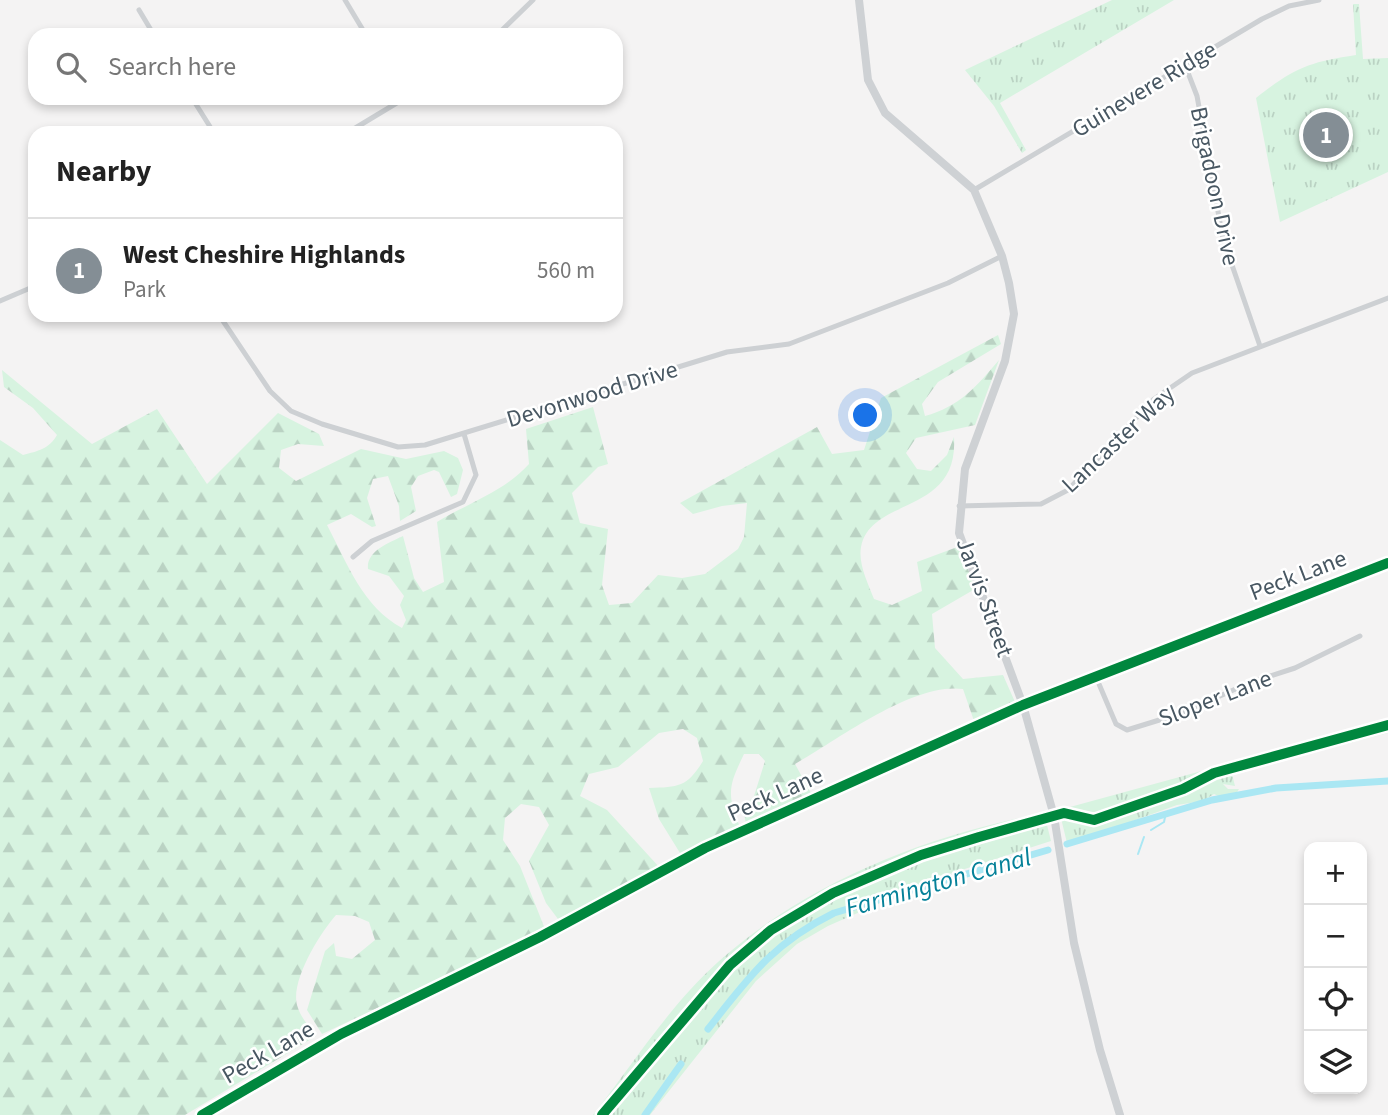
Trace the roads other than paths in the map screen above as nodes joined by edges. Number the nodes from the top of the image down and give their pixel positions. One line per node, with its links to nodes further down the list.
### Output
1 (345, 0): 7 (street)
2 (533, 0): 8 (street)
3 (859, 0): 14 (street, Jarvis Street)
4 (1319, 0): 9 (street, Guinevere Ridge)
5 (139, 10): 6 (street)
6 (150, 28)
7 (362, 28)
8 (505, 28)
9 (1185, 65): 14 (street, Guinevere Ridge); 20 (street, Brigadoon Drive)
10 (196, 105): 12 (street)
11 (393, 105): 13 (street)
12 (210, 126)
13 (358, 126)
14 (974, 190): 15 (street, Jarvis Street)
15 (1002, 256): 21 (street, Devonwood Drive); 22 (street, Jarvis Street)
16 (28, 289): 18 (street)
17 (1388, 298): 20 (street, Lancaster Way)
18 (0, 301)
19 (224, 322): 21 (street, Devonwood Drive)
20 (1260, 346): 22 (street, Lancaster Way)
21 (464, 434): 23 (street)
22 (959, 506): 27 (street, Jarvis Street)
23 (353, 557)
24 (1388, 563): 26 (street, Peck Lane)
25 (1360, 636): 26 (street, Sloper Lane)
26 (1096, 677): 27 (street, Peck Lane)
27 (1023, 705): 28 (street, Peck Lane); 29 (street, Jarvis Street)
28 (202, 1115)
29 (1119, 1115)

